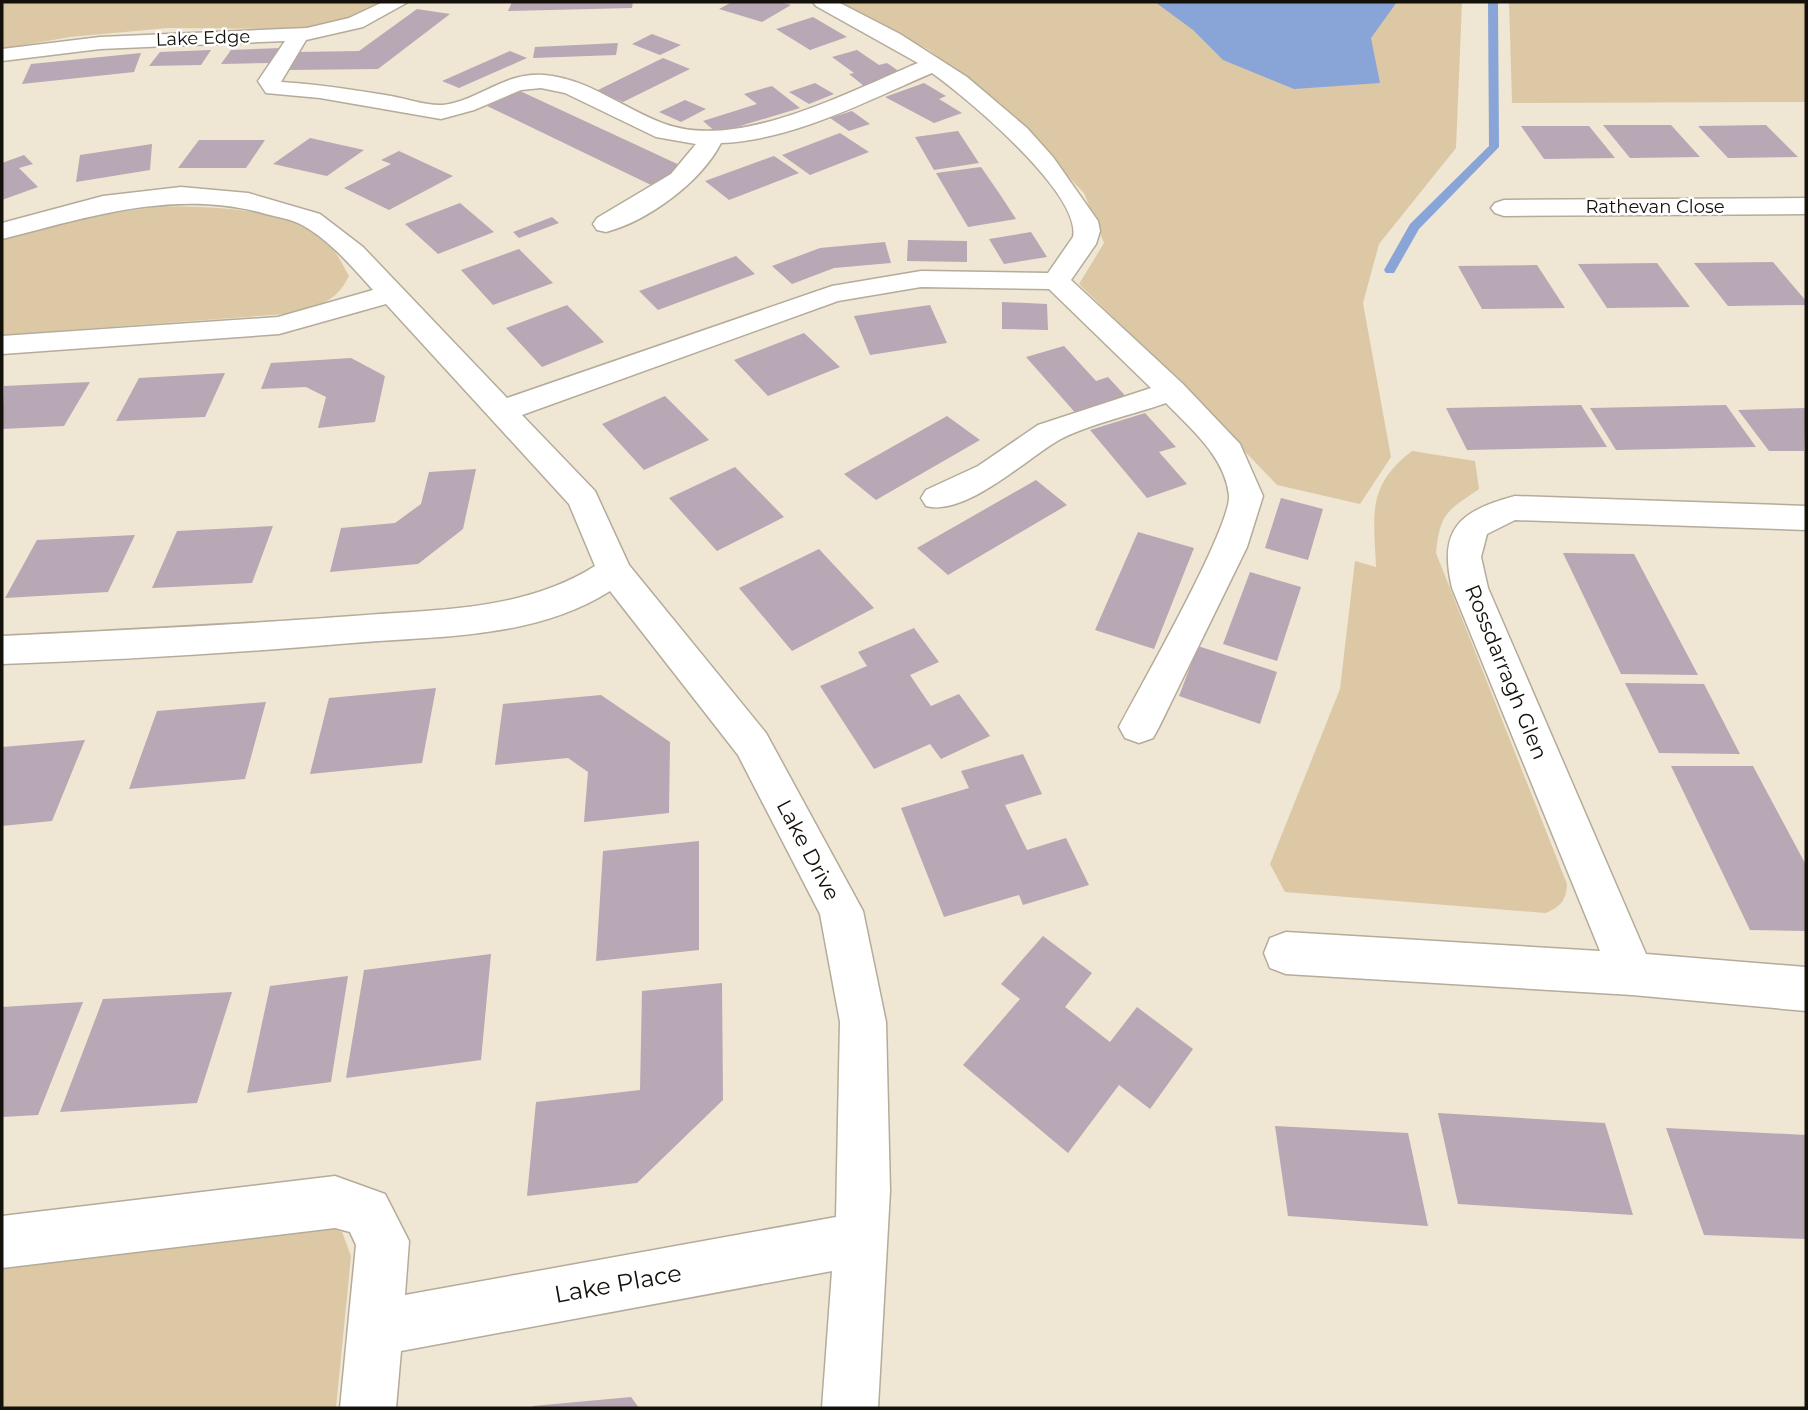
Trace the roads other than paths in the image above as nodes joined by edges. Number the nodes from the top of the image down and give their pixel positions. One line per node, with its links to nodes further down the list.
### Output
1 (398, 2): 3 (street, Lake Edge)
2 (823, 2): 5 (street)
3 (300, 34): 4 (street, Lake Edge); 6 (street)
4 (2, 55)
5 (933, 65): 6 (street); 11 (street)
6 (711, 139): 9 (street)
7 (1487, 187): 8 (street, Rathevan Close)
8 (1806, 206)
9 (606, 224)
10 (2, 231): 12 (street, Lake Drive)
11 (1056, 281): 14 (street); 15 (street)
12 (391, 294): 13 (street); 15 (street, Lake Drive)
13 (2, 345)
14 (1172, 391): 16 (street); 20 (street)
15 (492, 400): 18 (street, Lake Drive)
16 (938, 498)
17 (1806, 517): 22 (street, Rossdarragh Glen)
18 (614, 571): 19 (street); 24 (street, Lake Drive)
19 (2, 650)
20 (1139, 727)
21 (1286, 953): 22 (street)
22 (1632, 974): 23 (street)
23 (1806, 989)
24 (861, 1239): 26 (street, Lake Place); 28 (street, Lake Drive)
25 (2, 1242): 26 (street)
26 (375, 1328): 27 (street)
27 (368, 1408)
28 (850, 1408)

